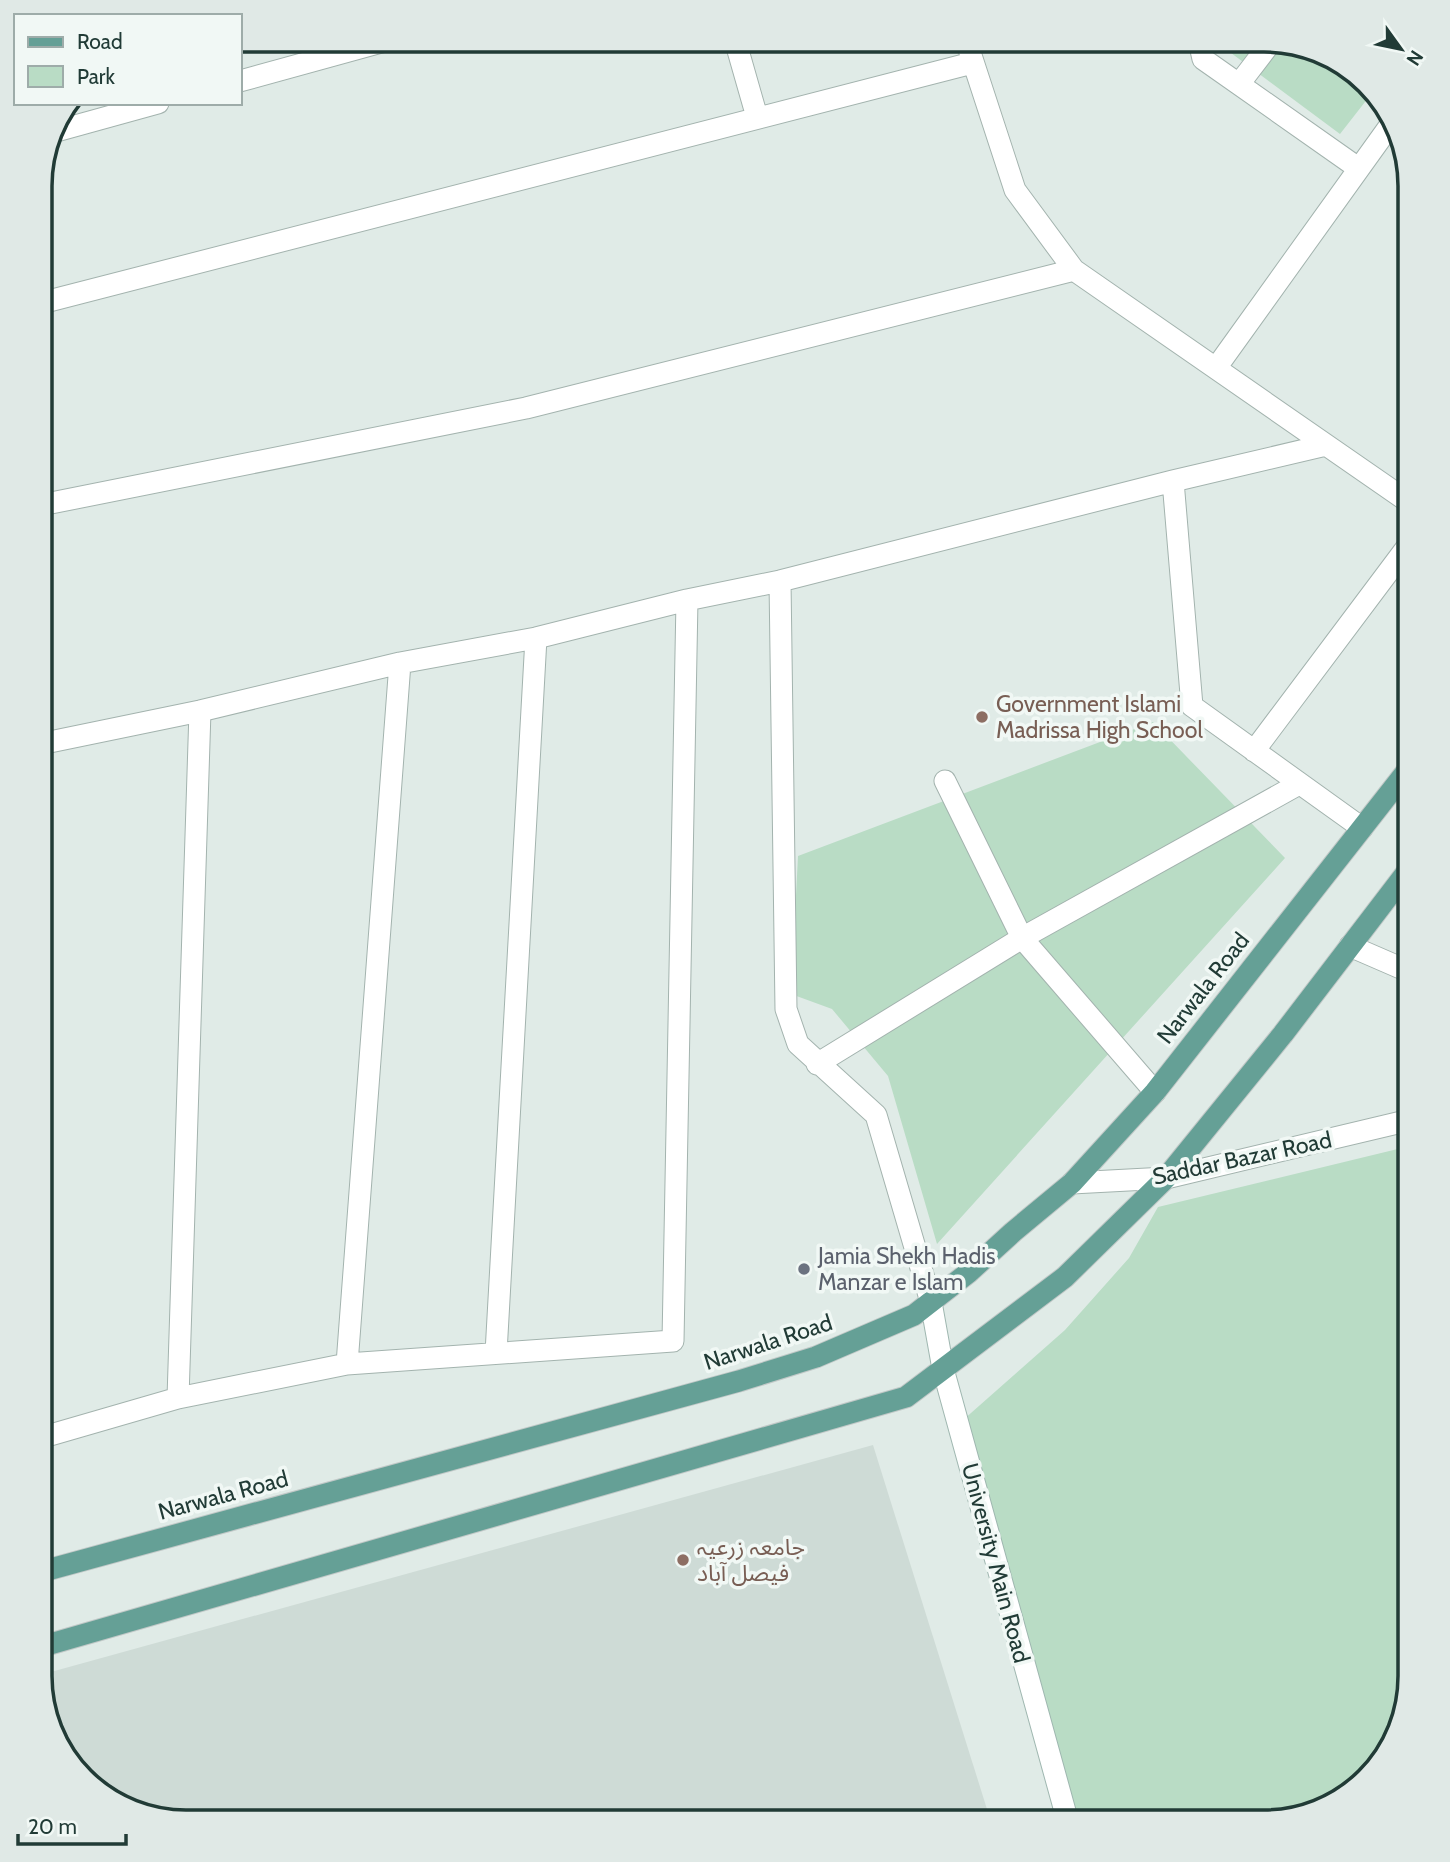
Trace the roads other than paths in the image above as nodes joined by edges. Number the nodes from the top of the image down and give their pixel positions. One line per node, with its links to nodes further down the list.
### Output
1 (342, 53): 7 (street)
2 (738, 53): 10 (street)
3 (969, 53): 6 (street)
4 (1202, 53): 8 (street)
5 (1263, 53): 8 (street)
6 (972, 63): 10 (street); 14 (street)
7 (242, 80)
8 (1239, 84): 13 (street)
9 (151, 105): 11 (street)
10 (757, 117): 15 (street)
11 (66, 128)
12 (1385, 132): 13 (street)
13 (1358, 168): 16 (street)
14 (1074, 270): 16 (street); 20 (street)
15 (53, 300)
16 (1216, 368): 17 (street)
17 (1326, 445): 18 (street); 19 (street)
18 (1173, 481): 22 (street); 28 (street)
19 (1398, 495)
20 (53, 503)
21 (1398, 559): 28 (street)
22 (780, 581): 23 (street); 37 (street, University Main Road)
23 (687, 600): 24 (street); 43 (street)
24 (536, 638): 25 (street); 43 (street)
25 (400, 663): 26 (street); 44 (street)
26 (200, 711): 27 (street); 46 (street)
27 (53, 741)
28 (1254, 751): 31 (street)
29 (945, 781): 34 (street)
30 (1398, 782): 32 (main road, Narwala Road)
31 (1299, 784): 32 (street); 34 (street)
32 (1362, 828): 38 (main road, Narwala Road)
33 (1398, 884): 35 (main road)
34 (1022, 938): 37 (street); 38 (street)
35 (1350, 946): 36 (street); 40 (main road)
36 (1398, 967)
37 (817, 1064): 42 (street, University Main Road)
38 (1155, 1092): 41 (main road, Narwala Road)
39 (1398, 1123): 40 (street, Saddar Bazar Road)
40 (1166, 1178): 41 (street, Saddar Bazar Road); 45 (main road)
41 (1072, 1183): 42 (main road, Narwala Road)
42 (931, 1303): 45 (street, University Main Road); 48 (main road, Narwala Road)
43 (496, 1353): 44 (street)
44 (347, 1364): 46 (street)
45 (943, 1369): 49 (main road); 50 (street, University Main Road)
46 (177, 1398): 47 (street)
47 (52, 1434)
48 (52, 1570)
49 (52, 1644)
50 (1065, 1810)

